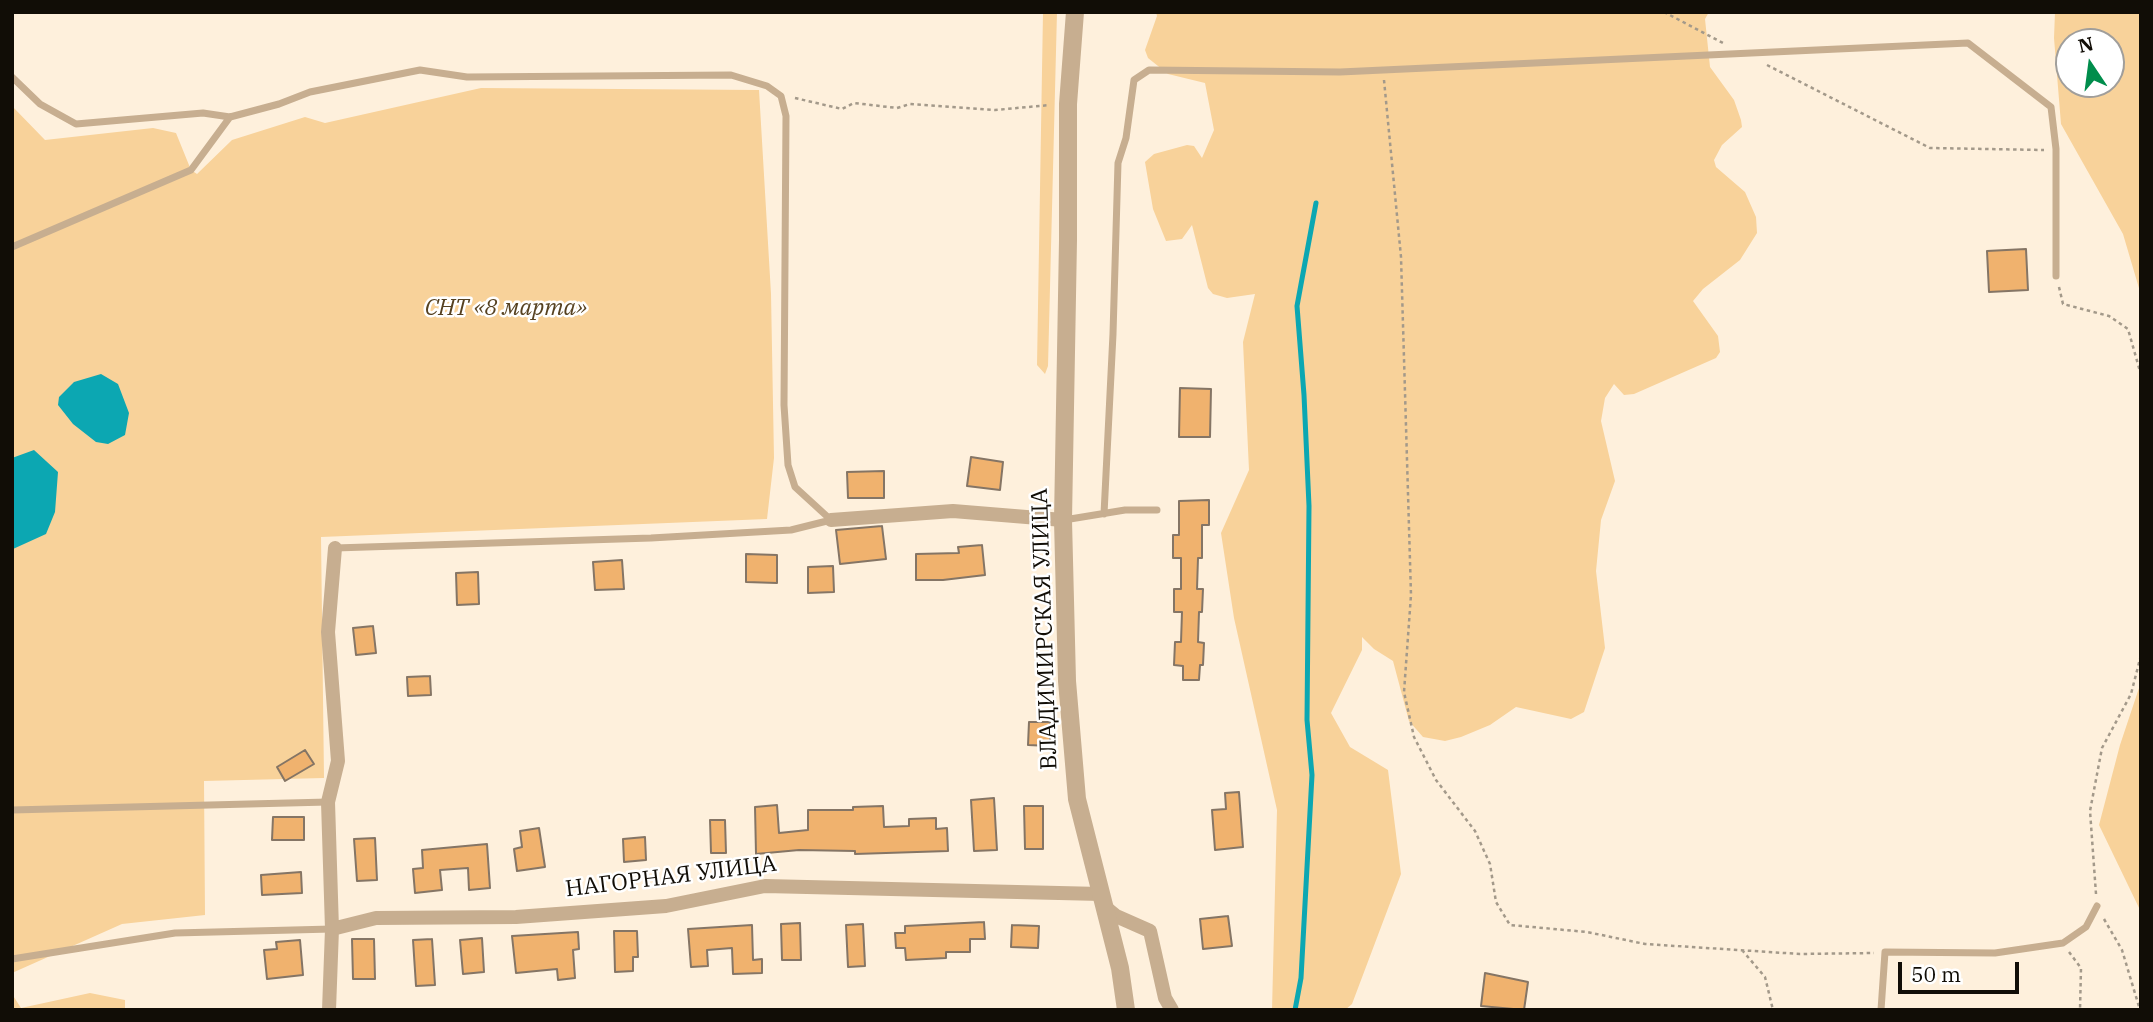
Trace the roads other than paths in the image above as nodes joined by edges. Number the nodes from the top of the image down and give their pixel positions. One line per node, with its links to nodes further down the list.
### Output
1 (1075, 12): 9 (street, ВЛАДИМИРСКАЯ УЛИЦА)
2 (12, 77): 3 (lane)
3 (230, 117): 4 (lane); 8 (lane)
4 (12, 247)
5 (2056, 276): 7 (lane)
6 (1157, 510): 7 (lane)
7 (1104, 514): 9 (lane)
8 (831, 520): 9 (street); 10 (lane)
9 (1063, 520): 13 (street, ВЛАДИМИРСКАЯ УЛИЦА)
10 (335, 548): 11 (street)
11 (328, 802): 12 (lane); 15 (street)
12 (12, 810)
13 (1103, 901): 15 (street, НАГОРНАЯ УЛИЦА); 18 (street, ВЛАДИМИРСКАЯ УЛИЦА); 19 (street)
14 (2096, 906): 20 (lane)
15 (332, 929): 16 (lane); 17 (street)
16 (12, 959)
17 (329, 1010)
18 (1126, 1010)
19 (1172, 1010)
20 (1881, 1010)

